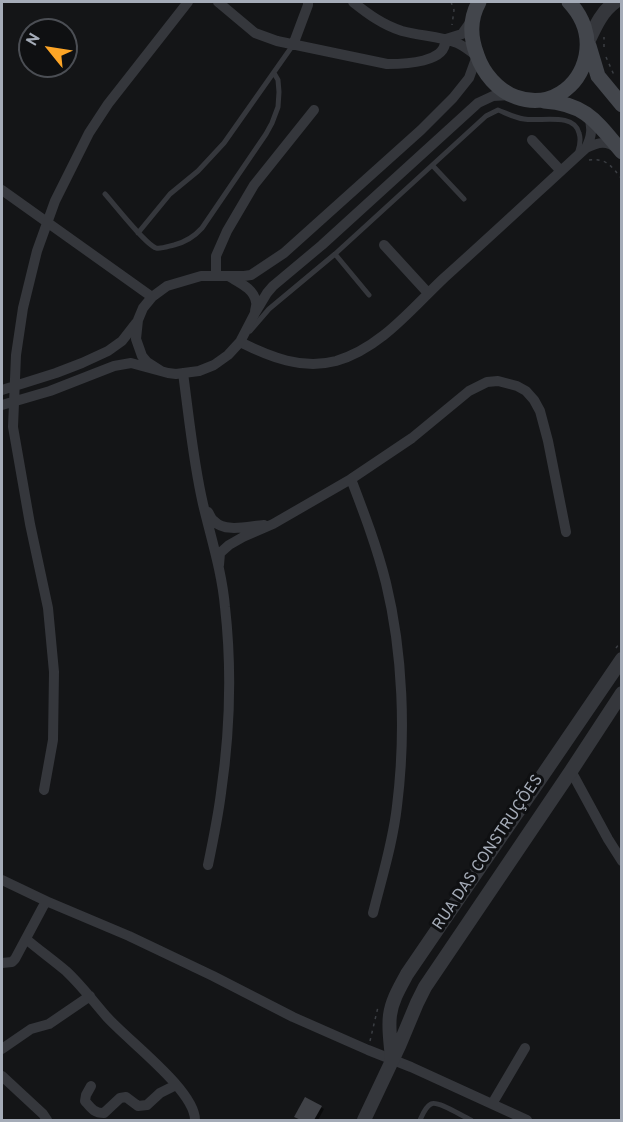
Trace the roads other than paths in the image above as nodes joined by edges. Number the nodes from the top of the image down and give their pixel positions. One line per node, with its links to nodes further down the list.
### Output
1 (188, 2): 28 (street)
2 (218, 2): 12 (street)
3 (308, 2): 12 (street)
4 (354, 2): 10 (street)
5 (470, 2): 9 (main road)
6 (479, 2): 9 (main road)
7 (569, 2): 11 (main road)
8 (615, 2): 11 (street)
9 (472, 20): 10 (street); 13 (main road)
10 (445, 39): 12 (street); 13 (street)
11 (588, 42): 16 (main road); 17 (main road)
12 (293, 45): 14 (lane)
13 (477, 56): 15 (main road); 33 (street)
14 (274, 73): 29 (lane); 29 (lane)
15 (512, 95): 16 (main road); 37 (street)
16 (532, 100): 19 (main road)
17 (621, 105)
18 (314, 110): 32 (street)
19 (588, 115): 21 (street); 22 (main road)
20 (532, 140): 24 (street)
21 (586, 148): 22 (street); 24 (street)
22 (621, 151)
23 (433, 166): 24 (lane); 27 (lane); 31 (lane)
24 (567, 166): 34 (street)
25 (2, 190): 28 (street)
26 (105, 194): 29 (lane)
27 (464, 199)
28 (47, 224): 36 (street); 42 (street)
29 (138, 232)
30 (384, 245): 34 (street)
31 (335, 255): 35 (lane); 39 (lane)
32 (216, 276): 33 (street); 36 (street)
33 (228, 276): 37 (street)
34 (428, 293): 39 (street)
35 (369, 295)
36 (152, 297): 38 (street)
37 (255, 313): 39 (street)
38 (138, 320): 40 (street); 42 (street)
39 (240, 342): 41 (street)
40 (161, 371): 41 (street); 44 (street)
41 (183, 373): 47 (street)
42 (14, 386): 43 (street); 44 (street)
43 (2, 390)
44 (14, 402): 45 (street); 54 (street)
45 (2, 405)
46 (351, 478): 48 (street); 49 (street); 59 (street)
47 (203, 504): 48 (street); 50 (street)
48 (273, 524): 50 (street)
49 (566, 532)
50 (219, 565): 56 (street)
51 (621, 659): 65 (street, RUA DAS CONSTRUÇÕES)
52 (621, 693): 53 (street, RUA DAS CONSTRUÇÕES)
53 (571, 771): 55 (street); 65 (street, RUA DAS CONSTRUÇÕES)
54 (44, 790)
55 (621, 861)
56 (208, 865)
57 (2, 880): 58 (street)
58 (46, 901): 60 (street); 65 (street)
59 (373, 913)
60 (26, 939): 61 (street); 62 (street)
61 (2, 963)
62 (90, 996): 64 (street); 67 (street)
63 (525, 1048): 69 (street)
64 (2, 1049)
65 (392, 1059): 69 (street); 73 (street, RUA DAS CONSTRUÇÕES)
66 (2, 1076): 71 (street)
67 (176, 1085): 68 (street); 72 (street)
68 (92, 1086)
69 (492, 1104): 77 (street)
70 (456, 1113): 74 (lane); 75 (lane); 76 (lane)
71 (47, 1120)
72 (195, 1120)
73 (364, 1120)
74 (420, 1120)
75 (452, 1120)
76 (471, 1120)
77 (527, 1120)

